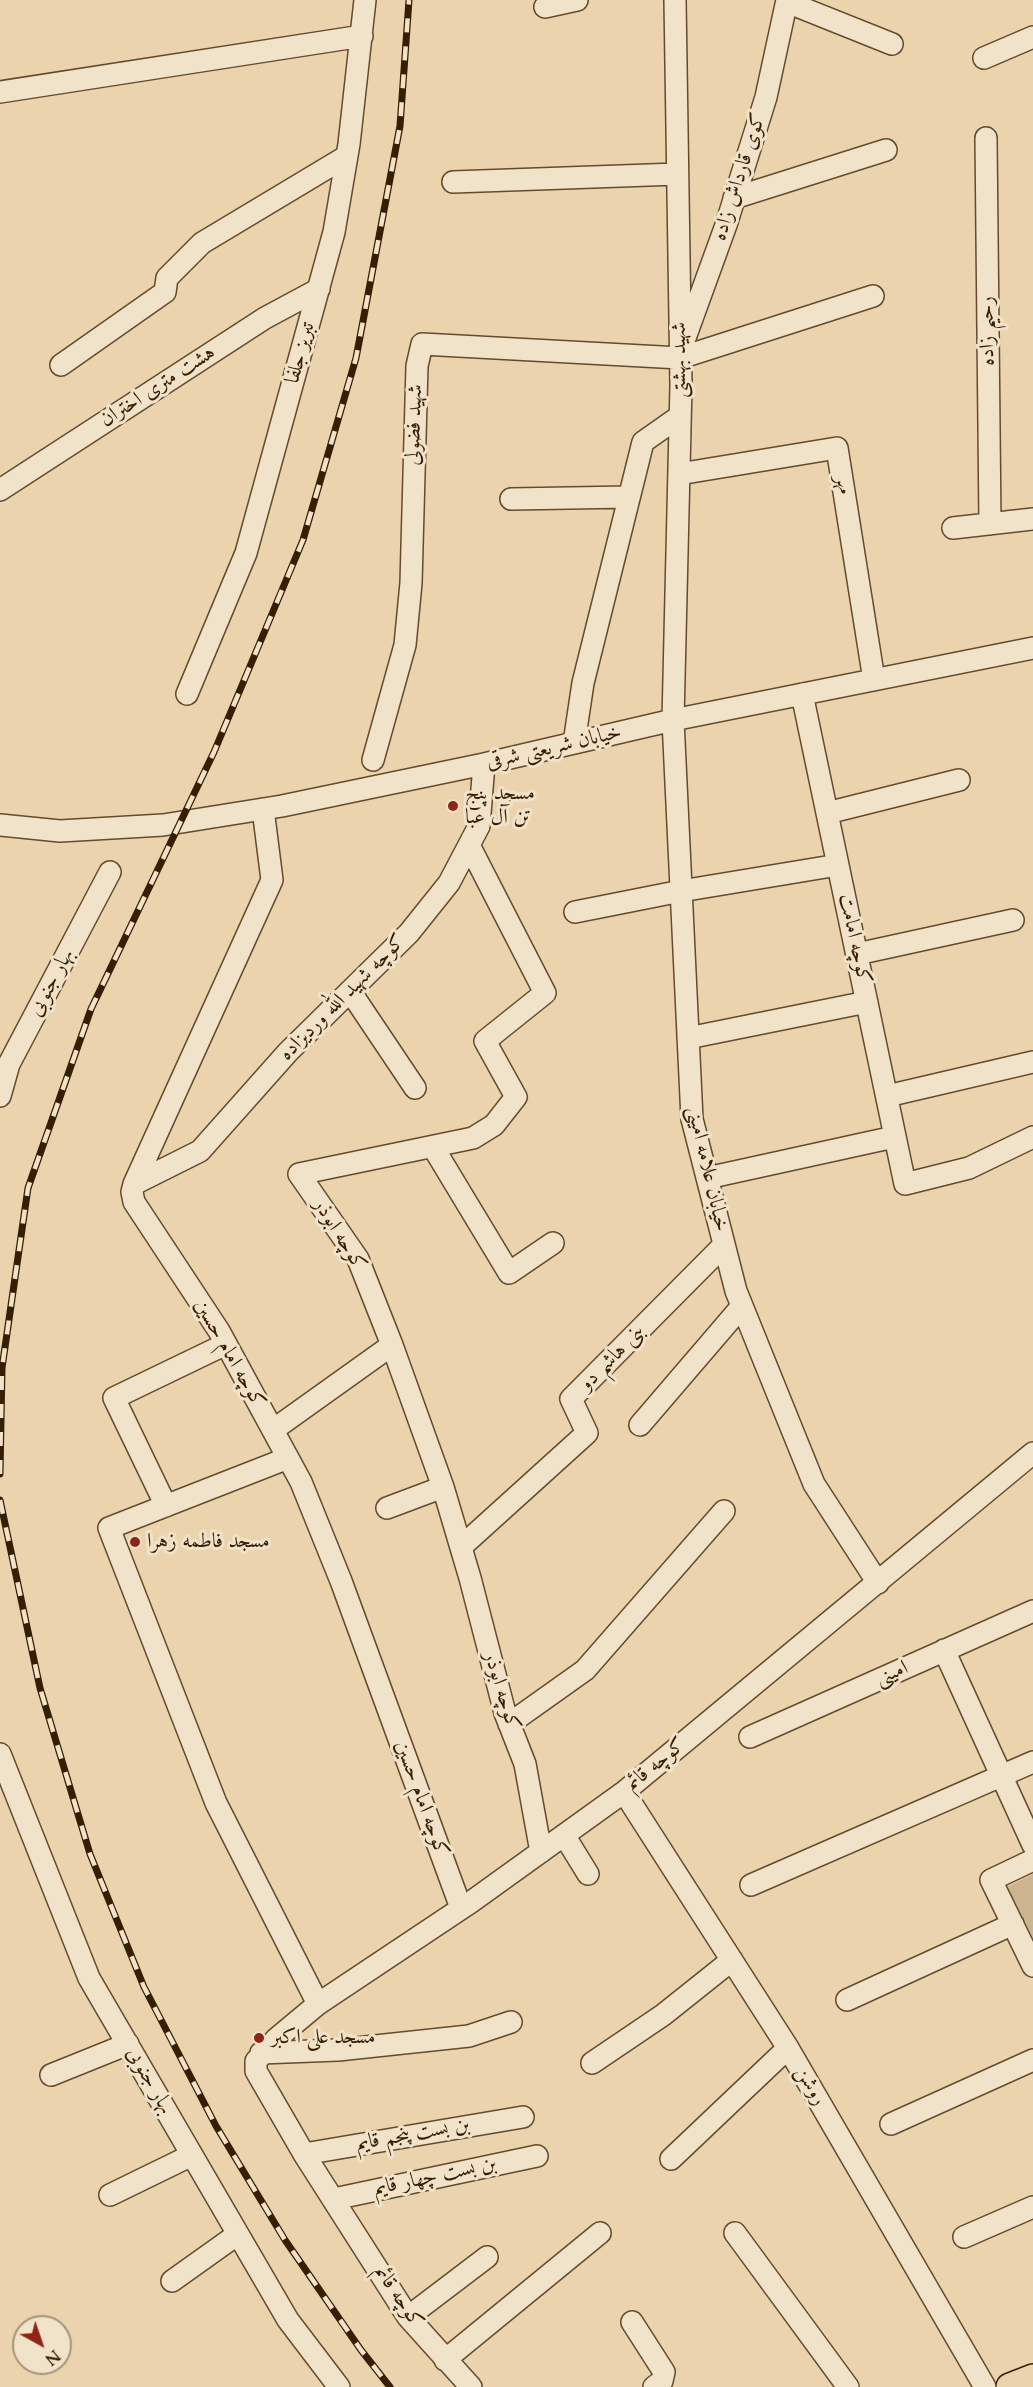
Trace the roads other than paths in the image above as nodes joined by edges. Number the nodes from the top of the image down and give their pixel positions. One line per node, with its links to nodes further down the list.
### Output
1 (365, 0): 6 (street, تبریز جلفا)
2 (578, 0): 5 (street)
3 (675, 0): 14 (street, شهید بهشتی)
4 (787, 1): 8 (street); 16 (street, کوی قارداش زاده)
5 (545, 8)
6 (362, 36): 10 (street); 13 (street, تبریز جلفا)
7 (1033, 38): 9 (street)
8 (892, 44)
9 (984, 58)
10 (0, 92)
11 (986, 138): 27 (street, رحیم زاده)
12 (886, 150): 16 (street)
13 (347, 156): 17 (street, تبریز جلفا); 20 (street)
14 (677, 174): 15 (street); 19 (street, شهید بهشتی)
15 (453, 182)
16 (734, 198): 19 (street, کوی قارداش زاده)
17 (319, 289): 23 (street, هشت متری اختران); 31 (street, تبریز جلفا)
18 (873, 296): 19 (street)
19 (680, 354): 21 (street, شهید بهشتی); 35 (street, شهید فضولی)
20 (61, 365)
21 (680, 416): 22 (street, شهید بهشتی); 24 (street)
22 (679, 474): 30 (street, مهر); 33 (street, شهید بهشتی)
23 (0, 490)
24 (629, 497): 25 (street); 34 (street)
25 (511, 499)
26 (1033, 519): 27 (street)
27 (990, 524): 28 (street)
28 (953, 528)
29 (1033, 648): 30 (street, خیابان شریعتی شرقی)
30 (874, 680): 32 (street, خیابان شریعتی شرقی)
31 (187, 694)
32 (802, 694): 33 (street, خیابان شریعتی شرقی); 39 (street, کوچه امامت)
33 (673, 720): 34 (street, خیابان شریعتی شرقی); 44 (street, خیابان علامه امینی)
34 (574, 743): 36 (street, خیابان شریعتی شرقی)
35 (373, 760)
36 (484, 764): 38 (street, خیابان شریعتی شرقی); 41 (street, کوچه شهید الله وردیزاده)
37 (959, 780): 39 (street)
38 (263, 809): 40 (street, خیابان شریعتی شرقی); 60 (street)
39 (827, 813): 42 (street, کوچه امامت)
40 (0, 825)
41 (469, 845): 48 (street, کوچه شهید الله وردیزاده); 58 (street, کوچه ابوذر)
42 (838, 865): 44 (street); 47 (street, کوچه امامت)
43 (110, 872): 52 (street, بهار جنوبی)
44 (681, 891): 45 (street); 50 (street, خیابان علامه امینی)
45 (575, 912)
46 (1013, 920): 47 (street)
47 (857, 954): 49 (street, کوچه امامت)
48 (350, 991): 53 (street); 60 (street, کوچه شهید الله وردیزاده)
49 (867, 1002): 50 (street); 55 (street, کوچه امامت)
50 (688, 1038): 59 (street, خیابان علامه امینی)
51 (1033, 1062): 55 (street)
52 (5, 1064): 54 (street, بهار جنوبی)
53 (415, 1088)
54 (0, 1096)
55 (887, 1096): 56 (street, کوچه امامت)
56 (894, 1137): 57 (street, کوچه امامت); 59 (street)
57 (1033, 1137)
58 (433, 1147): 61 (street); 65 (street, کوچه ابوذر)
59 (707, 1178): 62 (street, خیابان علامه امینی)
60 (134, 1184): 64 (street, کوچه امام حسین)
61 (553, 1243)
62 (724, 1245): 63 (street, خیابان علامه امینی); 74 (street, بنی هاشم دو)
63 (742, 1306): 66 (street); 75 (street, خیابان علامه امینی)
64 (226, 1344): 67 (street, کوچه امام حسین); 71 (street)
65 (392, 1345): 67 (street); 70 (street, کوچه ابوذر)
66 (640, 1425)
67 (273, 1430): 69 (street, کوچه امام حسین)
68 (1033, 1453): 75 (street, کوچه قائم)
69 (288, 1458): 71 (street); 90 (street, کوچه امام حسین)
70 (443, 1487): 72 (street); 74 (street, کوچه ابوذر)
71 (166, 1506): 95 (street)
72 (387, 1508)
73 (724, 1511): 78 (street)
74 (461, 1547): 78 (street, کوچه ابوذر)
75 (878, 1583): 83 (street, کوچه قائم)
76 (1033, 1611): 77 (street, امینی)
77 (944, 1650): 79 (street, امینی); 82 (street)
78 (509, 1724): 86 (street, کوچه ابوذر)
79 (750, 1737)
80 (0, 1754): 97 (street, بهار جنوبی)
81 (1033, 1762): 82 (street)
82 (1002, 1776): 85 (street); 89 (street)
83 (624, 1792): 84 (street, کوچه قائم); 92 (street, روشن)
84 (564, 1835): 86 (street, کوچه قائم); 88 (street)
85 (1033, 1845)
86 (541, 1852): 90 (street, کوچه قائم)
87 (1033, 1860): 91 (street)
88 (588, 1874)
89 (751, 1885)
90 (461, 1908): 95 (street, کوچه قائم)
91 (1012, 1924): 93 (street); 94 (street)
92 (732, 1960): 98 (street, روشن); 101 (street)
93 (1033, 1966)
94 (847, 2000)
95 (318, 2004): 99 (street, کوچه قائم)
96 (512, 2022): 99 (street)
97 (128, 2044): 102 (street); 106 (street, بهار جنوبی)
98 (788, 2048): 108 (street); 126 (street, روشن)
99 (261, 2053): 105 (street, کوچه قائم)
100 (1033, 2060): 104 (street)
101 (592, 2063)
102 (51, 2076)
103 (523, 2117): 105 (street, بن بست پنجم قایم)
104 (891, 2124)
105 (304, 2154): 110 (street, کوچه قائم)
106 (192, 2155): 109 (street); 114 (street, بهار جنوبی)
107 (537, 2156): 110 (street, بن بست چهار قایم)
108 (671, 2159)
109 (110, 2195)
110 (334, 2199): 118 (street, کوچه قائم)
111 (1033, 2207): 115 (street)
112 (600, 2233): 120 (street)
113 (735, 2233): 125 (street)
114 (238, 2234): 117 (street); 122 (street, بهار جنوبی)
115 (964, 2236)
116 (487, 2257): 118 (street)
117 (172, 2281)
118 (408, 2317): 120 (street, کوچه قائم)
119 (632, 2322): 124 (street)
120 (445, 2360): 123 (street, کوچه قائم)
121 (1033, 2378): 127 (main road)
122 (339, 2387)
123 (471, 2387)
124 (654, 2387)
125 (848, 2387)
126 (985, 2387)
127 (1011, 2387)

